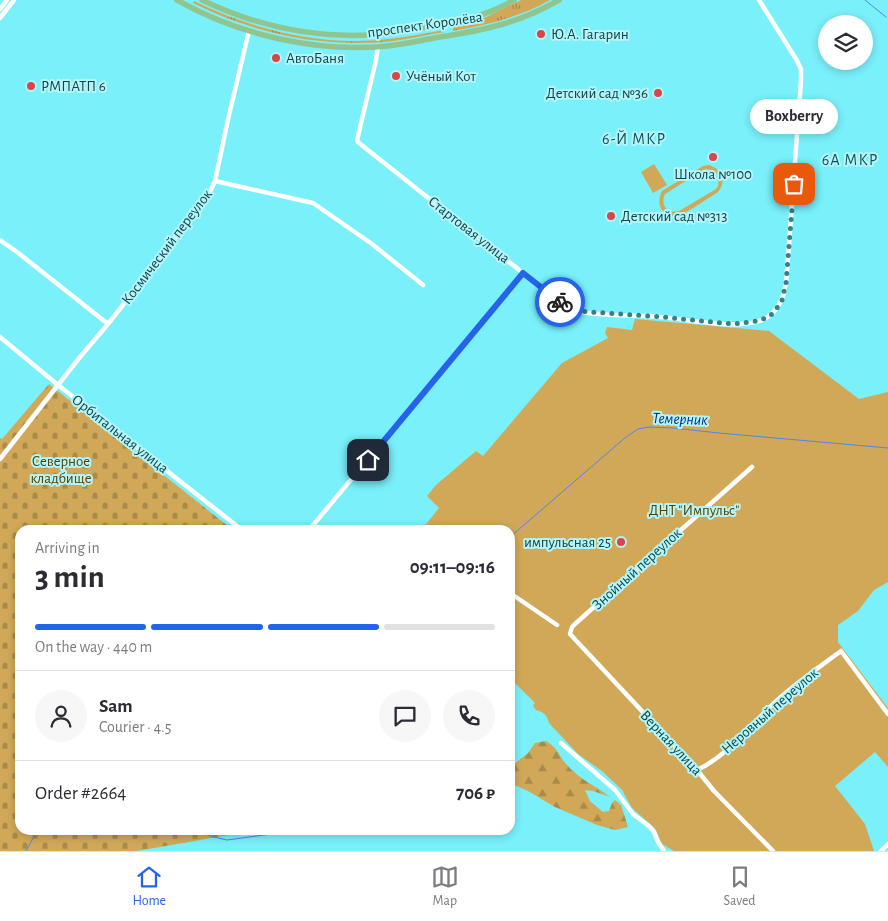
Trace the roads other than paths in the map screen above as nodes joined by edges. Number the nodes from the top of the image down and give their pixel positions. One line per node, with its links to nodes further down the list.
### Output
1 (8, 0): 9 (street)
2 (14, 0): 10 (street)
3 (176, 0): 8 (main road, проспект Королёва)
4 (202, 0): 11 (main road, проспект Королёва)
5 (514, 0): 11 (main road, проспект Королёва)
6 (559, 0): 13 (main road, проспект Королёва)
7 (758, 0): 17 (street, Стартовая улица)
8 (188, 3): 12 (main road, проспект Королёва)
9 (0, 9)
10 (0, 18)
11 (447, 24): 13 (main road)
12 (249, 31): 14 (main road, проспект Королёва); 15 (street, Космический переулок)
13 (448, 36): 14 (main road, проспект Королёва)
14 (378, 46): 17 (street, Стартовая улица)
15 (215, 181): 18 (street); 19 (street, Космический переулок)
16 (0, 240): 19 (street)
17 (523, 273): 25 (street)
18 (423, 285)
19 (108, 324): 21 (street, Космический переулок)
20 (0, 337): 21 (street, Орбитальная улица)
21 (58, 385): 22 (street, Космический переулок); 24 (street, Орбитальная улица)
22 (0, 458)
23 (752, 466): 28 (street, Знойный переулок)
24 (236, 525)
25 (313, 525)
26 (515, 597): 27 (street)
27 (557, 626)
28 (570, 634): 31 (street, Верная улица)
29 (888, 714): 31 (street, Неровный переулок)
30 (561, 743): 33 (street)
31 (697, 770): 34 (street, Верная улица)
32 (888, 844): 35 (street)
33 (664, 851)
34 (773, 851)
35 (880, 851)

